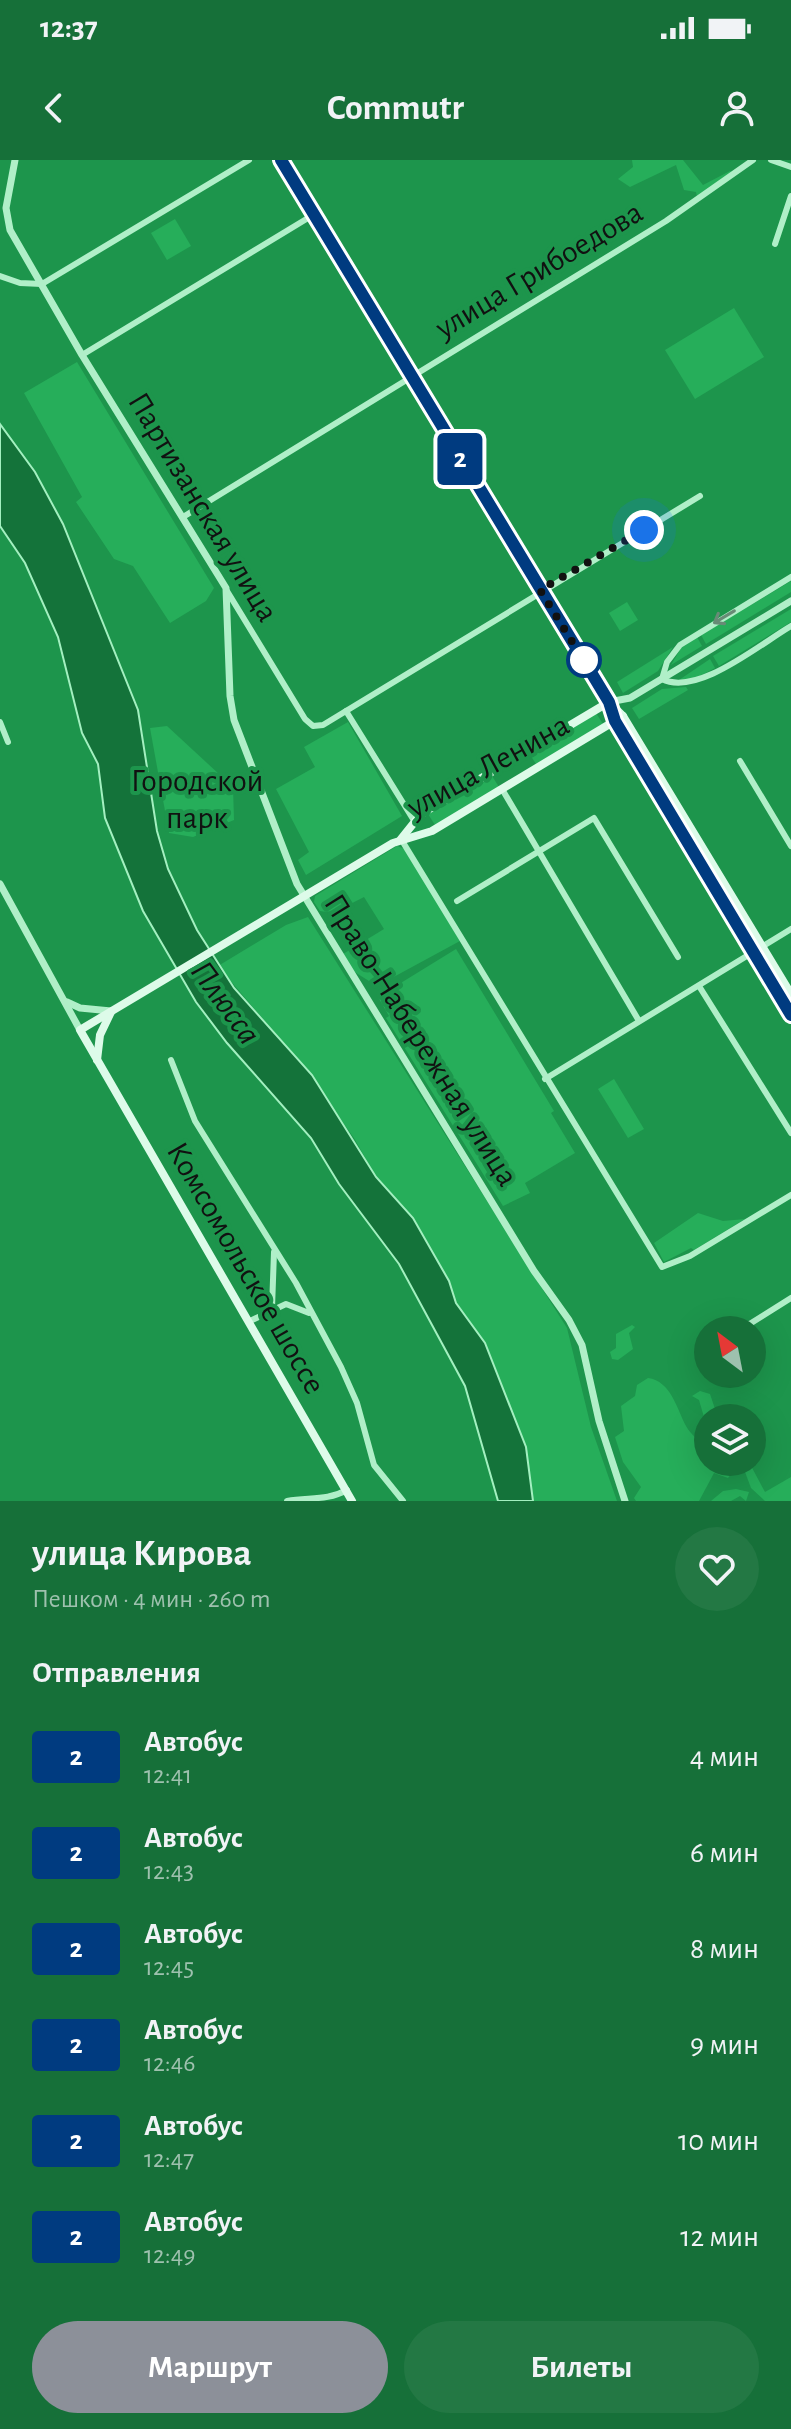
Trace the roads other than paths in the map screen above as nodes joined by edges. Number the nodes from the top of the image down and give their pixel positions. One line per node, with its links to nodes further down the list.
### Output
1 (15, 160): 11 (street, Партизанская улица)
2 (249, 160): 11 (street)
3 (281, 160): 8 (street)
4 (753, 160): 13 (street, улица Грибоедова)
5 (771, 160): 6 (street)
6 (791, 167)
7 (791, 196): 9 (street)
8 (313, 215): 12 (street); 13 (street)
9 (775, 244)
10 (0, 276): 11 (street)
11 (42, 284): 12 (street, Партизанская улица)
12 (82, 355): 15 (street, Партизанская улица)
13 (410, 376): 15 (street, улица Грибоедова); 18 (street)
14 (700, 496): 18 (street, Партизанская улица)
15 (183, 517): 17 (street, Партизанская улица)
16 (791, 577): 21 (street, one-way to 21)
17 (226, 588): 24 (street, Партизанская улица); 36 (street, Право-Набережная улица)
18 (540, 590): 23 (street); 24 (street, Партизанская улица)
19 (791, 601): 21 (street, улица Ленина)
20 (791, 626): 21 (street)
21 (662, 679): 22 (street, улица Ленина)
22 (630, 698): 23 (street, улица Ленина); 25 (street)
23 (609, 702): 25 (main road); 30 (main road, улица Ленина)
24 (346, 711): 30 (street)
25 (619, 718): 29 (main road, улица Ленина); 39 (main road); 40 (main road)
26 (0, 722): 27 (street)
27 (8, 742)
28 (740, 761): 33 (street)
29 (502, 789): 31 (main road, улица Ленина); 34 (street)
30 (413, 819): 31 (main road); 32 (main road, улица Ленина)
31 (423, 836): 32 (main road, улица Ленина)
32 (401, 839): 36 (main road, улица Ленина); 51 (street)
33 (791, 846)
34 (540, 851): 37 (street); 41 (street); 47 (street)
35 (0, 884): 44 (street)
36 (304, 898): 45 (main road, улица Ленина); 64 (street, Право-Набережная улица)
37 (457, 901)
38 (791, 929): 39 (street)
39 (762, 946): 40 (street); 43 (main road)
40 (753, 952): 42 (street); 46 (main road)
41 (678, 957)
42 (699, 986): 47 (street); 52 (street)
43 (791, 994)
44 (64, 999): 45 (street); 48 (street)
45 (111, 1011): 48 (main road); 50 (main road)
46 (791, 1015)
47 (639, 1021): 51 (street)
48 (80, 1030): 50 (main road, Комсомольское шоссе)
49 (171, 1060): 54 (street)
50 (97, 1061): 59 (main road, Комсомольское шоссе)
51 (545, 1079): 53 (street)
52 (791, 1133)
53 (791, 1195)
54 (274, 1252): 56 (street); 57 (street)
55 (791, 1298): 58 (street)
56 (271, 1308): 57 (street); 59 (street)
57 (312, 1315): 63 (street)
58 (762, 1316)
59 (250, 1321): 60 (main road, Комсомольское шоссе)
60 (347, 1490): 61 (street); 62 (main road, Комсомольское шоссе)
61 (287, 1501)
62 (352, 1501)
63 (403, 1501)
64 (625, 1501)

